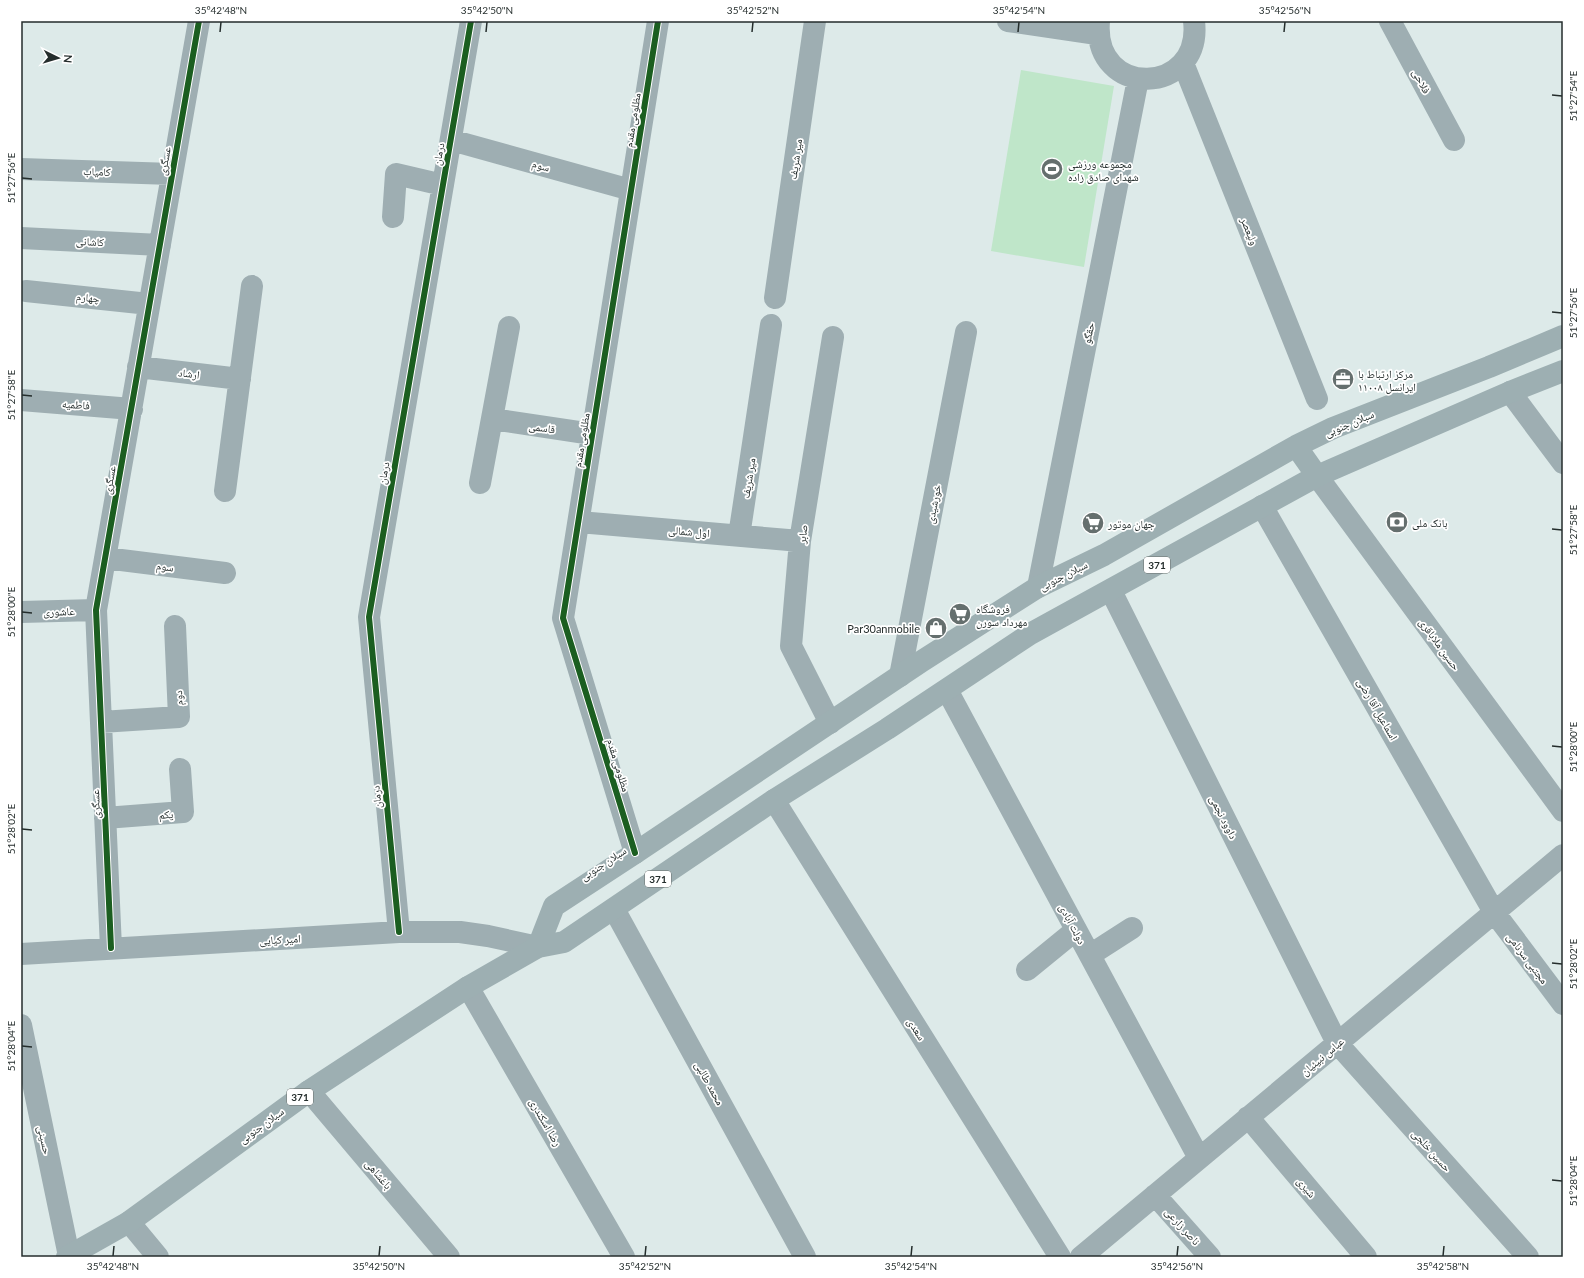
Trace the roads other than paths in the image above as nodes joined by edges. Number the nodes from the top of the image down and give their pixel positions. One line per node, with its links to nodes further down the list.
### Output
1 (199, 21): 14 (street, عسگری)
2 (471, 21): 11 (street, درمان)
3 (658, 21): 16 (street, مظلومی مقدم)
4 (815, 21): 22 (street, میر شریف)
5 (1008, 21): 8 (street)
6 (1194, 21): 9 (street)
7 (1390, 21): 12 (street, فلاحی)
8 (1098, 28): 10 (street)
9 (1183, 63): 10 (street); 33 (street, ولیعصر)
10 (1138, 79): 50 (street, حقگو)
11 (451, 140): 15 (street, درمان); 16 (street, سوم)
12 (1454, 140)
13 (21, 169): 14 (street, کامیاب)
14 (172, 174): 19 (street, عسگری)
15 (443, 185): 17 (street); 70 (street, درمان)
16 (631, 190): 37 (street, مظلومی مقدم)
17 (393, 217)
18 (21, 238): 19 (street, کاشانی)
19 (160, 245): 23 (street, عسگری)
20 (252, 286): 31 (street)
21 (26, 291): 23 (street, چهارم)
22 (774, 298)
23 (149, 304): 29 (street, عسگری)
24 (771, 325): 45 (street, میر شریف)
25 (509, 327): 36 (street)
26 (966, 332): 55 (street, خورشیدی)
27 (1563, 336): 38 (main road, سبلان جنوبی)
28 (833, 337): 46 (street, صابر)
29 (138, 367): 31 (street, ارشاد); 35 (street, عسگری)
30 (1563, 371): 32 (main road, سبلان جنوبی / 371)
31 (240, 379): 42 (street)
32 (1510, 392): 39 (street); 40 (main road, سبلان جنوبی / 371)
33 (1317, 399)
34 (21, 400): 35 (street, فاطمیه)
35 (132, 409): 48 (street, عسگری)
36 (492, 419): 37 (street, قاسمی); 41 (street)
37 (592, 434): 44 (street, مظلومی مقدم)
38 (1296, 446): 40 (main road); 47 (main road, سبلان جنوبی)
39 (1563, 463)
40 (1316, 476): 43 (main road, سبلان جنوبی / 371); 62 (street, حسین ملاباقری)
41 (480, 483)
42 (225, 491)
43 (1262, 506): 51 (main road, سبلان جنوبی / 371); 67 (street, اسماعیل آقا رضی)
44 (579, 522): 45 (street, اول شمالی); 64 (street, مظلومی مقدم)
45 (739, 536): 46 (street, اول شمالی)
46 (800, 540): 58 (street, صابر)
47 (1104, 555): 50 (main road, سبلان جنوبی); 51 (main road)
48 (106, 558): 49 (street, سوم); 52 (street, عسگری)
49 (225, 573)
50 (1038, 588): 55 (main road, سبلان جنوبی)
51 (1115, 588): 56 (main road, سبلان جنوبی / 371); 79 (street, داوود نجمی)
52 (96, 610): 53 (street, عاشوری); 57 (street, عسگری)
53 (21, 612)
54 (175, 626): 57 (street, دوم)
55 (900, 676): 58 (main road, سبلان جنوبی)
56 (947, 690): 61 (main road, سبلان جنوبی / 371); 69 (street, دولت آبادی)
57 (101, 722): 63 (street, عسگری)
58 (830, 723): 60 (main road, سبلان جنوبی)
59 (180, 770): 63 (street, یکم)
60 (758, 771): 61 (main road); 64 (main road, سبلان جنوبی)
61 (774, 800): 66 (main road, سبلان جنوبی / 371); 90 (street, سعدی)
62 (1563, 811)
63 (105, 818): 72 (street, عسگری)
64 (635, 854): 71 (main road, سبلان جنوبی)
65 (1563, 855): 67 (street, عباس نبیئیان)
66 (614, 909): 71 (main road, سبلان جنوبی / 371); 89 (street, محمد طالبی)
67 (1494, 912): 77 (street, مجتبی سرنامی); 79 (street, عباس نبیئیان)
68 (1132, 928): 74 (street)
69 (1076, 930): 74 (street, دولت آبادی); 75 (street)
70 (398, 932): 71 (street, امیر کیایی); 72 (street, امیر کیایی)
71 (538, 946): 76 (main road, سبلان جنوبی / 371)
72 (111, 948): 73 (street, امیر کیایی)
73 (21, 954)
74 (1090, 955): 82 (street, دولت آبادی)
75 (1027, 970)
76 (468, 987): 80 (main road, سبلان جنوبی / 371); 88 (street, رضا اسکندری)
77 (1563, 1004)
78 (21, 1025): 85 (street, حسینی)
79 (1337, 1043): 81 (street, عباس نبیئیان); 94 (street, حسین خلجی)
80 (308, 1090): 84 (main road, سبلان جنوبی / 371); 87 (street, باغشاهی)
81 (1248, 1117): 82 (street, عباس نبیئیان); 93 (street, شیری)
82 (1199, 1158): 83 (street, عباس نبیئیان)
83 (1155, 1195): 91 (street, عباس نبیئیان); 92 (street, ناصر زارعی)
84 (129, 1222): 85 (main road, سبلان جنوبی / 371); 86 (street)
85 (68, 1256)
86 (158, 1257)
87 (449, 1257)
88 (624, 1257)
89 (805, 1257)
90 (1060, 1257)
91 (1081, 1257)
92 (1210, 1257)
93 (1366, 1257)
94 (1528, 1257)

